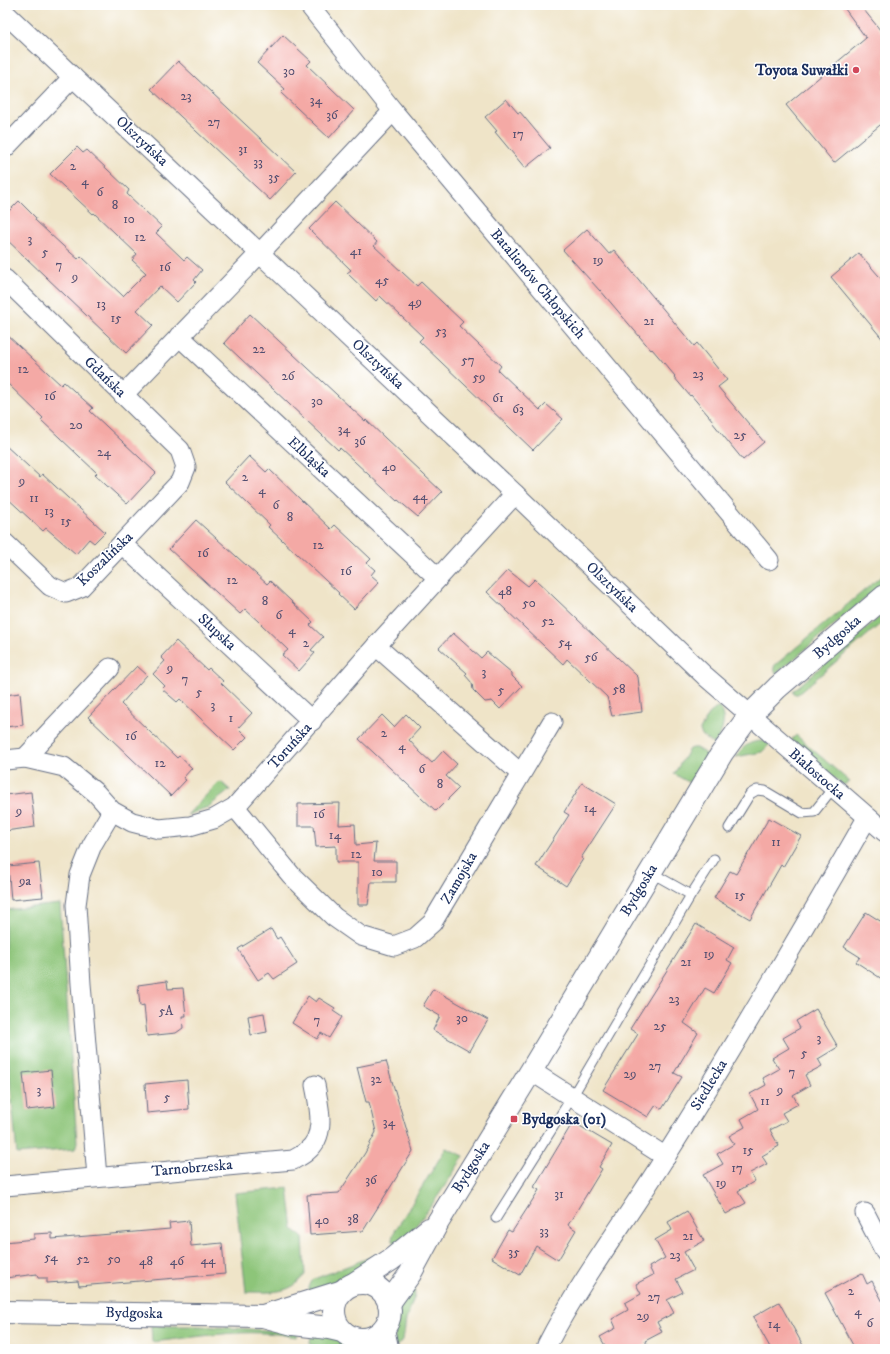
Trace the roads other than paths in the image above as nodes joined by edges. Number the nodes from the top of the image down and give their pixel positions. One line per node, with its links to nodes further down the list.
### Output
1 (309, 5): 4 (street, Batalionów Chłopskich)
2 (5, 13): 3 (street, Olsztyńska)
3 (74, 77): 5 (street); 6 (street, Olsztyńska)
4 (393, 111): 6 (street); 14 (street, Batalionów Chłopskich)
5 (5, 148)
6 (260, 253): 8 (street); 11 (street, Olsztyńska)
7 (5, 279): 9 (street, Gdańska)
8 (179, 336): 9 (street); 15 (street, Elbląska)
9 (123, 395): 10 (street, Gdańska)
10 (180, 482): 13 (street, Koszalińska)
11 (515, 494): 15 (street, Toruńska); 19 (street, Olsztyńska)
12 (5, 543): 13 (street, Koszalińska)
13 (122, 544): 20 (street, Słupska)
14 (769, 560)
15 (438, 578): 17 (street, Toruńska)
16 (885, 596): 19 (street, Bydgoska)
17 (376, 646): 20 (street, Toruńska); 24 (street)
18 (110, 668): 22 (street)
19 (749, 716): 25 (street, Białostocka); 32 (street, Bydgoska)
20 (312, 721): 26 (street, Toruńska)
21 (552, 722): 24 (street, Zamojska)
22 (25, 758): 23 (street, Toruńska); 27 (street, Toruńska)
23 (5, 760)
24 (520, 773): 26 (street, Zamojska)
25 (833, 788): 28 (street, Białostocka); 29 (lane)
26 (234, 807): 27 (street, Toruńska)
27 (112, 811): 38 (street)
28 (867, 818): 30 (street, Białostocka); 37 (street, Siedlecka)
29 (729, 828)
30 (885, 832)
31 (714, 859): 33 (lane)
32 (650, 872): 33 (lane); 34 (street, Bydgoska)
33 (691, 895): 36 (lane)
34 (531, 1071): 36 (street); 42 (street, Bydgoska)
35 (316, 1085): 38 (street, Tarnobrzeska)
36 (572, 1097): 37 (street); 41 (lane)
37 (666, 1157): 51 (street, Siedlecka)
38 (97, 1177): 39 (street, Tarnobrzeska)
39 (5, 1186)
40 (865, 1213): 43 (street)
41 (496, 1218)
42 (438, 1222): 44 (street, Bydgoska); 45 (street, Bydgoska)
43 (885, 1252)
44 (348, 1287): 45 (street); 47 (street, Bydgoska); 49 (street)
45 (389, 1303): 48 (street)
46 (5, 1312): 47 (street, Bydgoska)
47 (263, 1316): 49 (street, Bydgoska)
48 (384, 1327): 49 (street); 50 (street)
49 (349, 1338)
50 (388, 1349)
51 (546, 1349)

